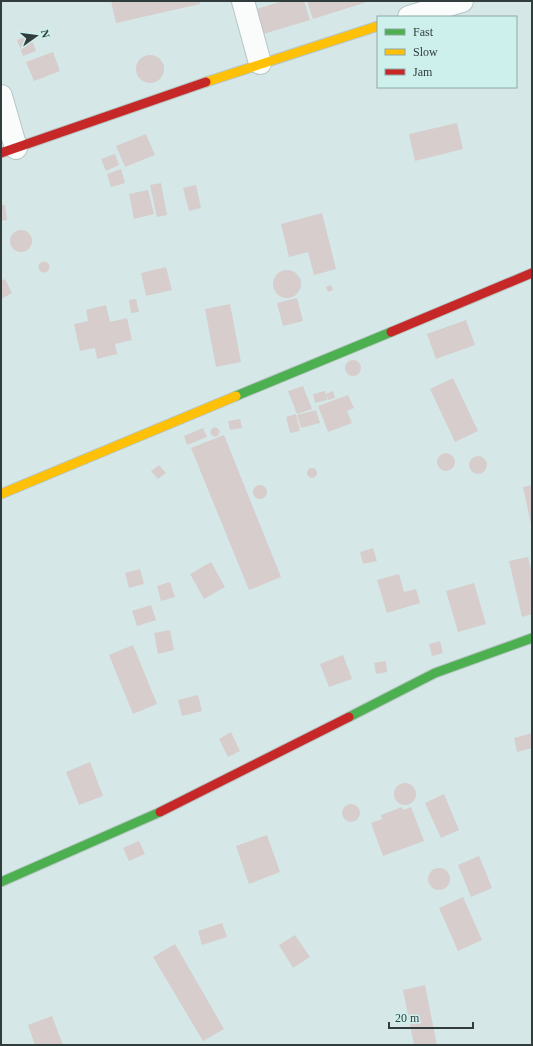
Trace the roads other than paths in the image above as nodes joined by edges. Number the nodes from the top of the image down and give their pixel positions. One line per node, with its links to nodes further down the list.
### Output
1 (242, 1): 5 (street)
2 (462, 1): 3 (street)
3 (412, 16)
4 (377, 26): 5 (street)
5 (260, 63): 7 (street)
6 (1, 96): 7 (street)
7 (9, 151)
8 (532, 274): 9 (street)
9 (1, 494)
10 (532, 638): 11 (street)
11 (1, 882)

